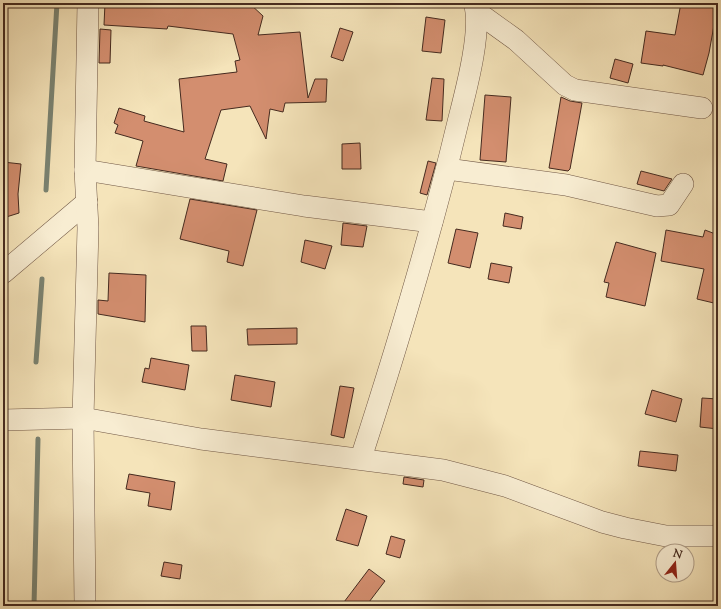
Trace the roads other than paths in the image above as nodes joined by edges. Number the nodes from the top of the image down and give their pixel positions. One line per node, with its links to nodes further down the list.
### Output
1 (88, 3): 5 (street)
2 (476, 8): 3 (street); 4 (street)
3 (702, 108)
4 (447, 169): 6 (street); 8 (street)
5 (85, 170): 7 (street); 8 (street)
6 (682, 184)
7 (87, 202): 9 (street); 10 (street)
8 (432, 222): 12 (street)
9 (3, 273)
10 (83, 418): 11 (street); 12 (street); 14 (street)
11 (3, 420)
12 (362, 458): 13 (street)
13 (718, 536)
14 (85, 606)

